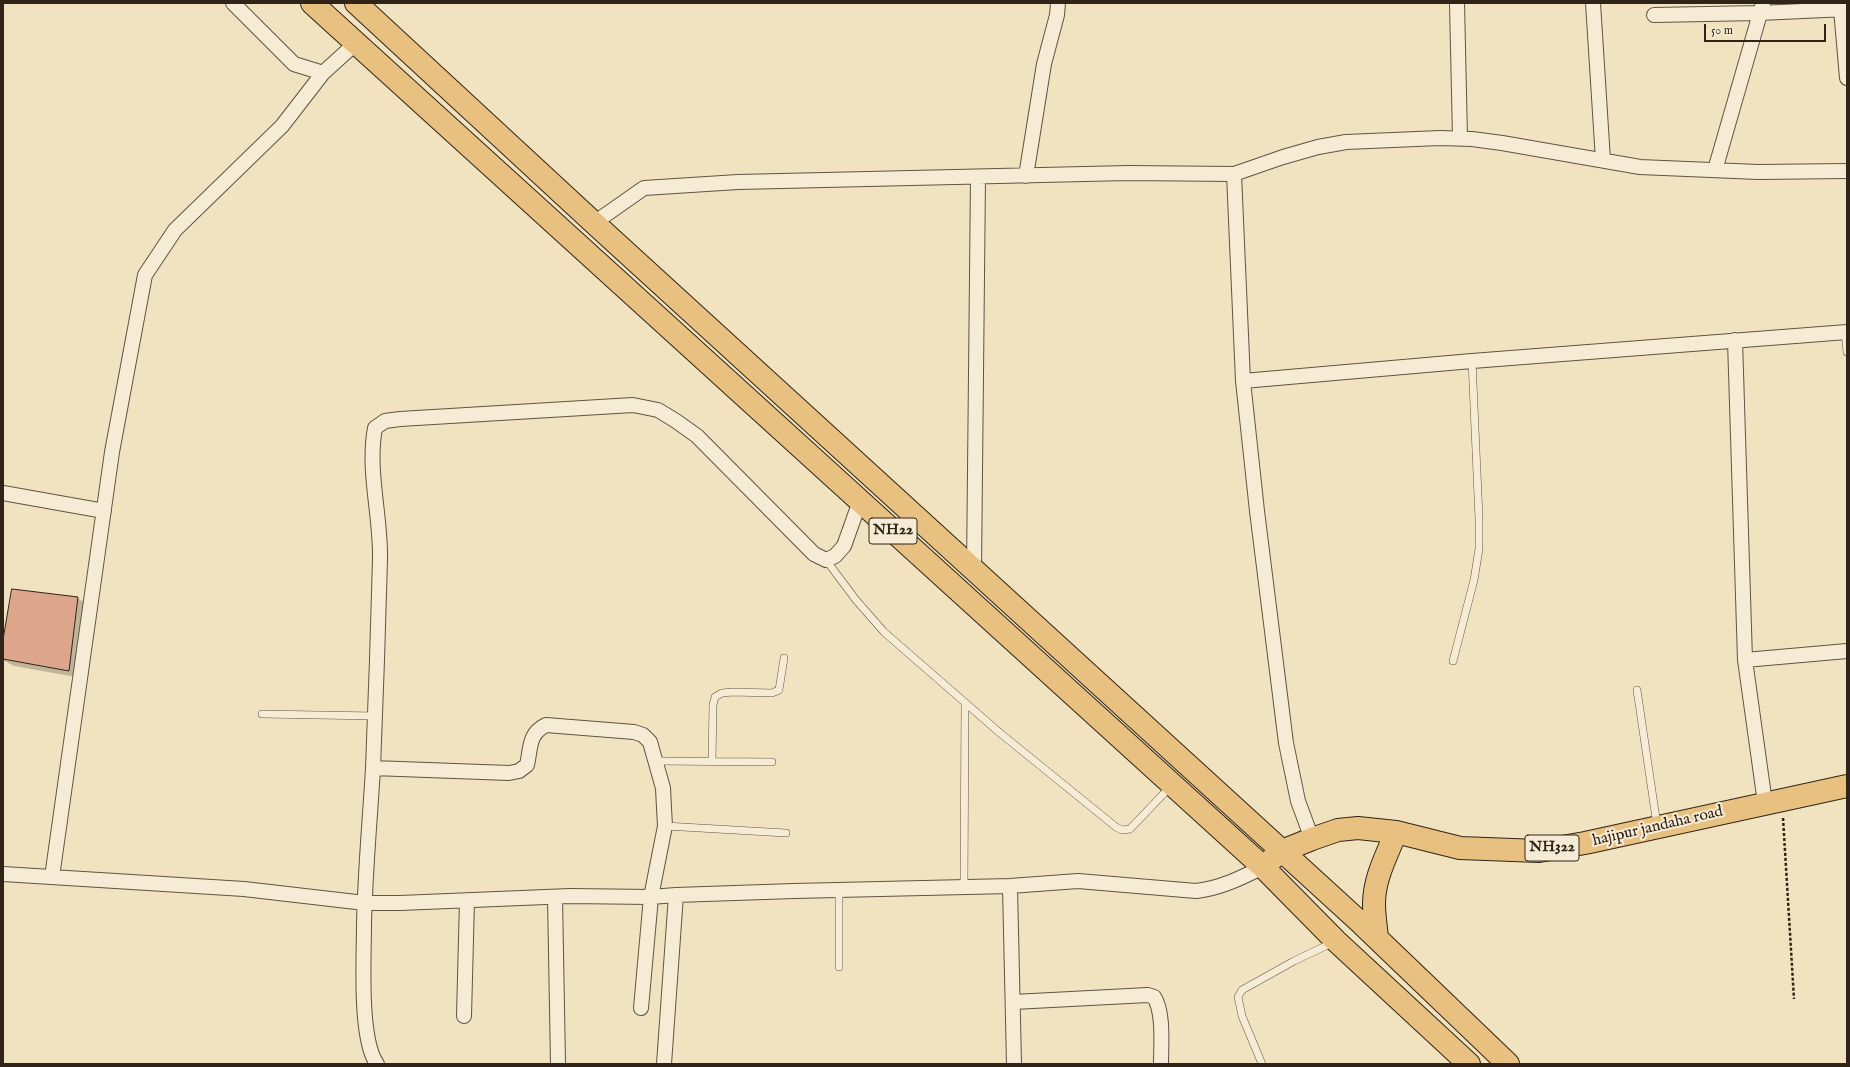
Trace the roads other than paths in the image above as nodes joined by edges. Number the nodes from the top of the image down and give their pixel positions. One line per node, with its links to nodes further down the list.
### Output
1 (233, 3): 11 (street)
2 (312, 3): 10 (highway, NH22)
3 (356, 3): 20 (highway, NH22)
4 (1058, 3): 19 (street)
5 (1457, 3): 13 (street)
6 (1593, 3): 14 (street)
7 (1761, 8): 8 (street); 9 (street); 15 (street)
8 (1844, 9): 12 (street)
9 (1654, 15)
10 (356, 43): 11 (street); 27 (highway, NH22)
11 (323, 73): 28 (street)
12 (1847, 78)
13 (1460, 138): 14 (street); 17 (street)
14 (1603, 160): 15 (street)
15 (1715, 170): 16 (street)
16 (1847, 171)
17 (1234, 174): 19 (street); 25 (street)
18 (978, 176): 19 (street); 20 (street); 30 (street)
19 (1026, 176)
20 (594, 223): 30 (highway, NH22)
21 (1846, 332): 22 (street); 23 (lane)
22 (1735, 340): 24 (street); 33 (street)
23 (1847, 352)
24 (1472, 360): 25 (street); 34 (lane)
25 (1243, 381): 50 (street)
26 (3, 493): 28 (street)
27 (860, 501): 29 (street); 43 (highway, NH22)
28 (104, 511): 54 (street)
29 (826, 560): 36 (lane); 38 (street)
30 (974, 570): 51 (highway, NH22)
31 (1847, 651): 33 (street)
32 (784, 658): 40 (lane)
33 (1745, 660): 45 (street)
34 (1452, 661)
35 (1637, 690): 47 (lane)
36 (965, 703): 43 (lane); 56 (lane)
37 (262, 714): 38 (lane)
38 (375, 716): 42 (street)
39 (656, 761): 40 (lane); 42 (street); 46 (street)
40 (712, 762): 41 (lane)
41 (772, 762)
42 (373, 768): 62 (street)
43 (1172, 784): 52 (highway, NH22)
44 (1847, 786): 45 (highway, hajipur jandaha road / NH322)
45 (1773, 801): 47 (highway, hajipur jandaha road / NH322)
46 (665, 826): 49 (lane); 60 (street)
47 (1657, 827): 48 (highway, hajipur jandaha road / NH322)
48 (1396, 832): 50 (highway, hajipur jandaha road / NH322); 63 (highway)
49 (786, 833)
50 (1312, 839): 51 (highway, hajipur jandaha road / NH322)
51 (1282, 851): 52 (highway, hajipur jandaha road / NH322); 63 (highway, NH22)
52 (1263, 867): 55 (street); 64 (highway, NH22)
53 (3, 874): 54 (street)
54 (52, 877): 62 (street)
55 (1010, 886): 56 (street); 66 (street)
56 (964, 887): 57 (street)
57 (840, 890): 58 (street); 65 (lane)
58 (676, 895): 60 (street); 71 (street)
59 (555, 897): 60 (street); 61 (street); 70 (street)
60 (651, 897): 67 (street)
61 (467, 900): 62 (street); 68 (street)
62 (364, 903): 69 (street)
63 (1377, 938): 76 (highway, NH22)
64 (1336, 941): 74 (lane); 75 (highway, NH22)
65 (839, 968)
66 (1013, 1002): 72 (street); 73 (street)
67 (641, 1008)
68 (464, 1016)
69 (377, 1064)
70 (558, 1064)
71 (664, 1064)
72 (1014, 1064)
73 (1161, 1064)
74 (1262, 1064)
75 (1469, 1064)
76 (1508, 1064)

